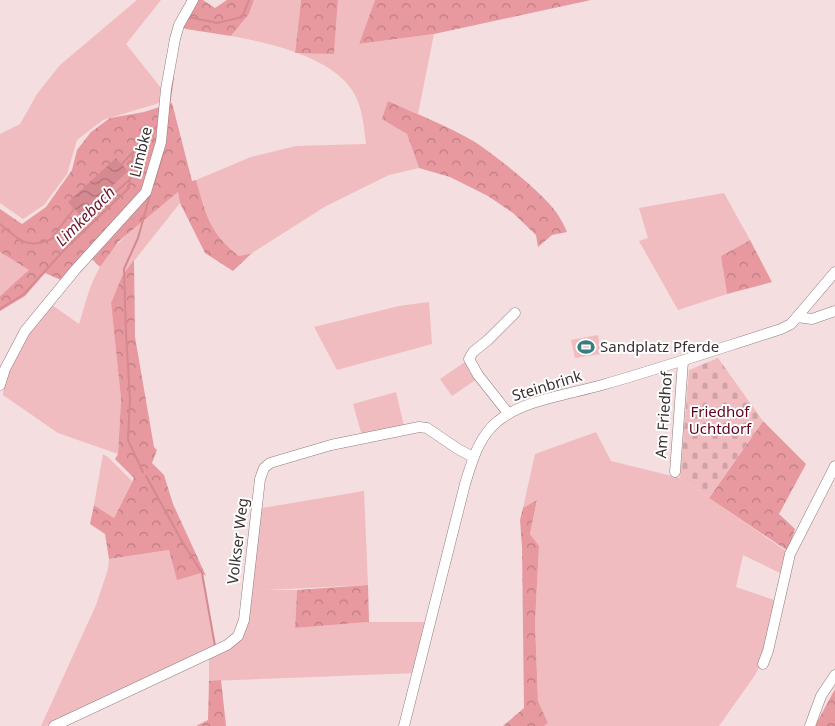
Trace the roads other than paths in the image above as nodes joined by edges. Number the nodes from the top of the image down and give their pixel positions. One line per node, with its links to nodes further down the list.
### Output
1 (193, 0): 7 (street, Limbke)
2 (835, 272): 5 (street, Steinbrink)
3 (835, 312): 5 (street)
4 (515, 313): 8 (street)
5 (797, 317): 6 (street, Steinbrink)
6 (683, 361): 8 (street, Steinbrink); 11 (street, Am Friedhof)
7 (0, 384)
8 (508, 413): 9 (street, Steinbrink)
9 (473, 457): 14 (street, Volkser Weg); 15 (street, Steinbrink)
10 (835, 466): 12 (street)
11 (674, 472)
12 (763, 664)
13 (835, 676): 16 (street)
14 (54, 726)
15 (404, 726)
16 (810, 726)

